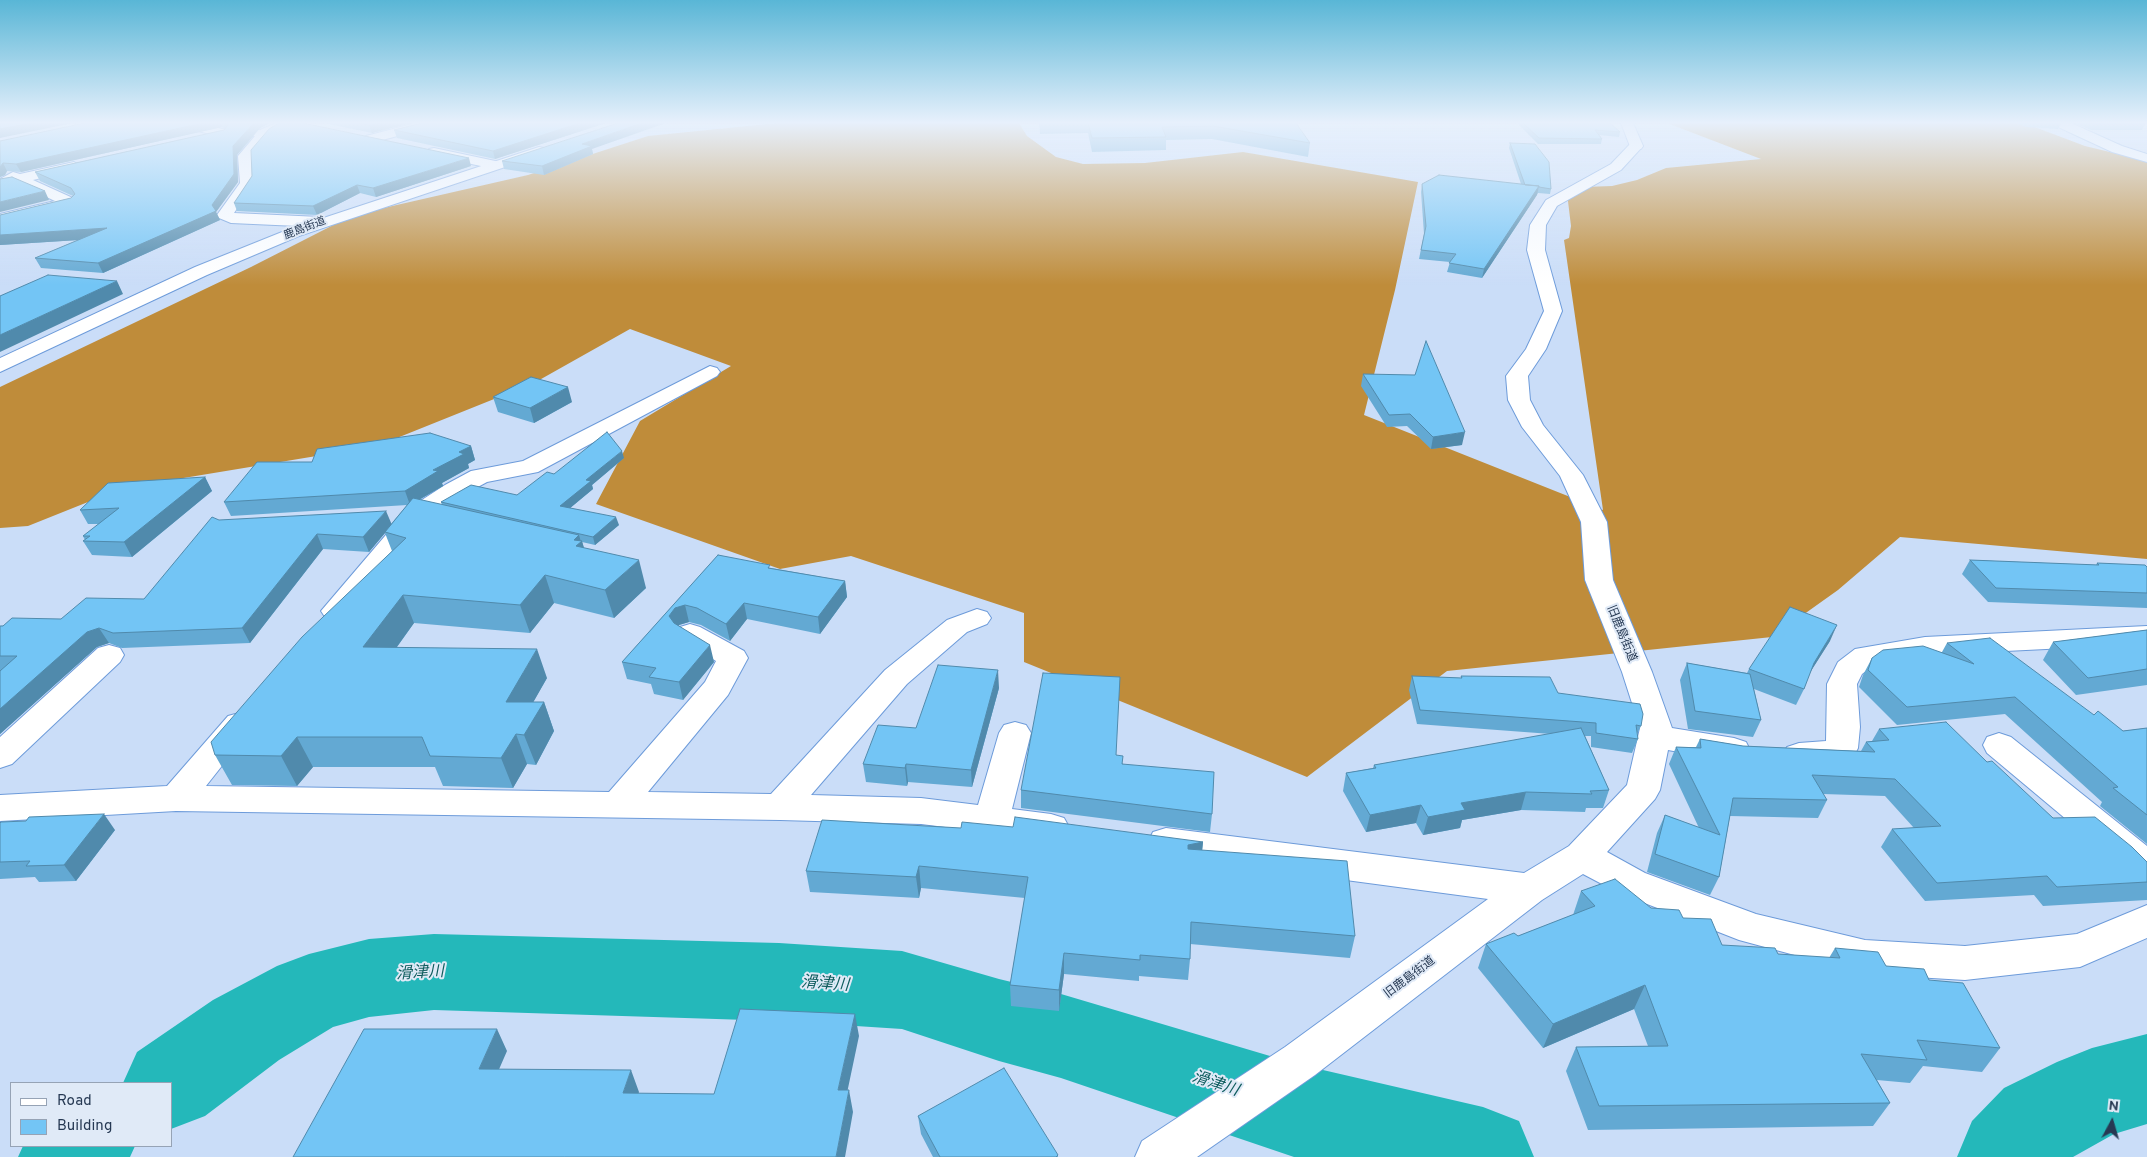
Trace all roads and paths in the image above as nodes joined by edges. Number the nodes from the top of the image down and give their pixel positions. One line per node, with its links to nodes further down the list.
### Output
1 (18, 177): 6 (street)
2 (25, 177): 6 (street)
3 (247, 177): 9 (street)
4 (458, 177): 9 (street, 鹿島街道)
5 (1598, 177): 22 (street, 旧鹿島街道)
6 (21, 178): 7 (street); 8 (street)
7 (0, 183)
8 (0, 219)
9 (320, 222): 10 (street, 鹿島街道)
10 (0, 366)
11 (710, 372): 12 (street)
12 (417, 514): 13 (street); 14 (street); 16 (street)
13 (388, 516)
14 (446, 521)
15 (977, 618): 27 (street)
16 (322, 626)
17 (690, 632): 26 (street)
18 (2147, 635): 22 (street)
19 (109, 655): 24 (street)
20 (252, 708): 25 (street)
21 (1015, 734): 29 (street)
22 (1654, 736): 32 (street, 旧鹿島街道)
23 (1999, 745): 33 (street)
24 (0, 756)
25 (176, 798): 26 (street); 28 (street)
26 (618, 804): 27 (street)
27 (780, 807): 29 (street)
28 (0, 808)
29 (992, 819): 30 (street)
30 (1080, 830)
31 (1139, 838): 34 (street)
32 (1582, 856): 34 (street, 旧鹿島街道); 35 (street)
33 (2147, 866)
34 (1529, 889): 36 (street, 旧鹿島街道)
35 (2147, 922)
36 (1158, 1157)

